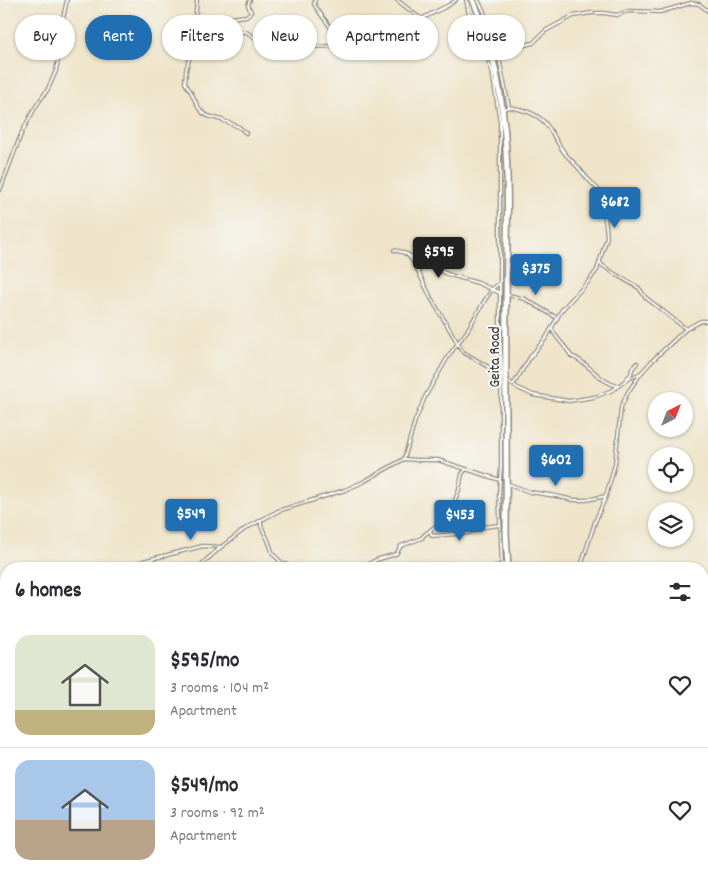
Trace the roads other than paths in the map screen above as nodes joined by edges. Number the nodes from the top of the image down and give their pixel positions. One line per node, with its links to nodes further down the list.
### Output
1 (67, 0): 25 (street)
2 (197, 0): 11 (street)
3 (250, 0): 15 (street)
4 (315, 0): 16 (street)
5 (397, 0): 12 (street)
6 (456, 0): 13 (street)
7 (466, 0): 29 (street)
8 (473, 0): 23 (highway, Geita Road)
9 (478, 0): 14 (street)
10 (708, 10): 18 (street)
11 (195, 15)
12 (416, 15)
13 (429, 15)
14 (484, 15)
15 (243, 16)
16 (327, 23)
17 (243, 32): 19 (street)
18 (525, 45)
19 (327, 46)
20 (189, 60): 24 (street)
21 (501, 60): 22 (street)
22 (509, 107): 23 (street); 28 (street)
23 (503, 109): 31 (highway, Geita Road)
24 (246, 133)
25 (0, 190)
26 (394, 250): 27 (street)
27 (407, 254): 30 (street); 36 (street)
28 (600, 262): 32 (street); 35 (street)
29 (501, 282): 30 (street); 31 (street)
30 (492, 289): 31 (street); 36 (street)
31 (503, 294): 32 (street); 39 (street); 40 (highway, Geita Road)
32 (557, 318): 34 (street)
33 (708, 321): 35 (street)
34 (552, 329): 42 (street); 43 (street)
35 (686, 329): 38 (street)
36 (458, 343): 39 (street); 44 (street)
37 (637, 363): 41 (street)
38 (644, 370): 41 (street); 47 (street)
39 (502, 375): 46 (street)
40 (506, 380): 42 (street); 46 (highway, Geita Road)
41 (626, 380): 43 (street)
42 (513, 385): 43 (street)
43 (618, 386)
44 (404, 459): 45 (street); 48 (street)
45 (466, 469): 46 (street); 50 (street)
46 (503, 482): 47 (street); 49 (street); 56 (highway, Geita Road)
47 (606, 496): 58 (street)
48 (261, 520): 51 (street); 54 (street)
49 (501, 524): 50 (street); 57 (street)
50 (430, 531): 55 (street)
51 (221, 546): 52 (street); 53 (street)
52 (140, 562)
53 (204, 562)
54 (281, 562)
55 (372, 562)
56 (506, 562)
57 (506, 562)
58 (582, 562)

